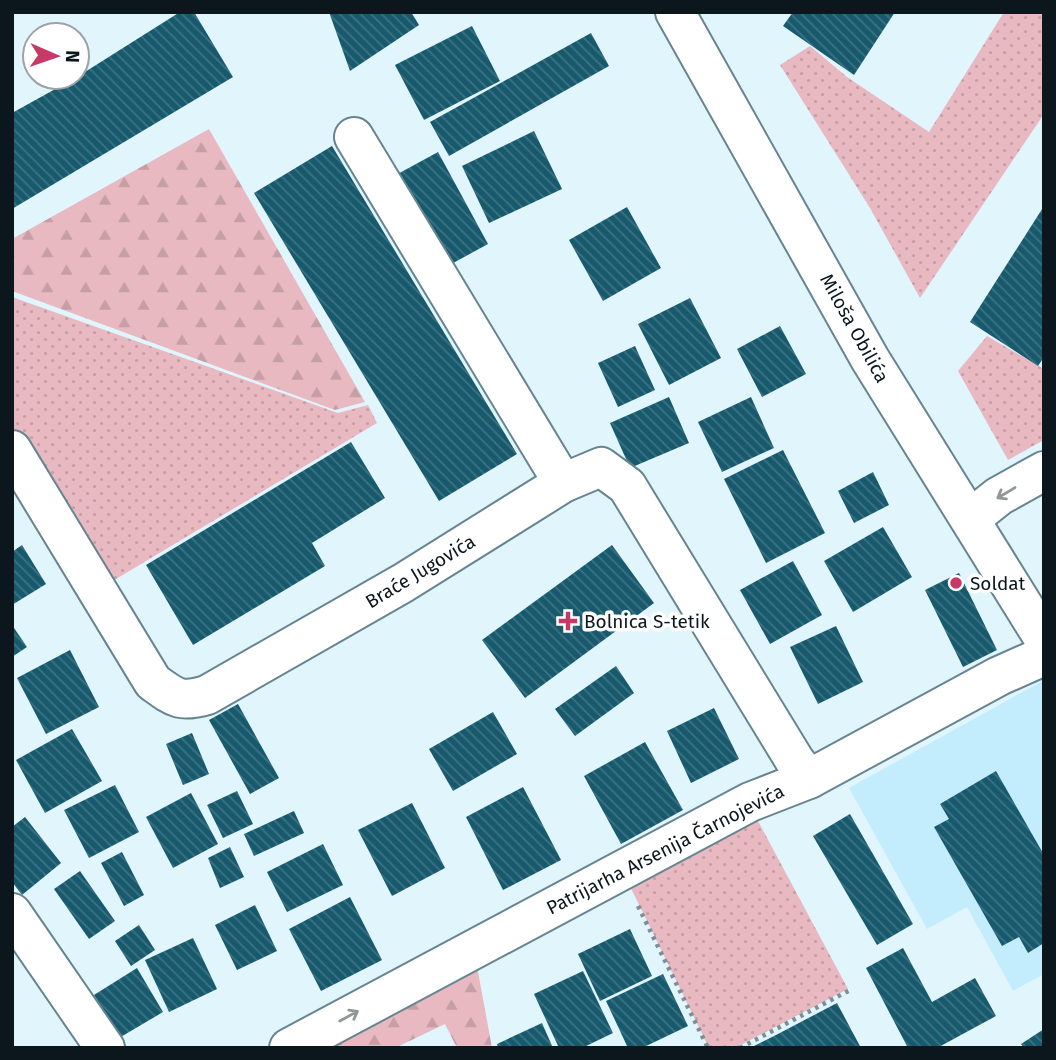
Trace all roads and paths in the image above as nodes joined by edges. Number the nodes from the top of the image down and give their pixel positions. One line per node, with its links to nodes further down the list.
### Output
1 (675, 12): 6 (street, Miloša Obilića)
2 (354, 137): 5 (street)
3 (15, 461): 5 (street, Braće Jugovića)
4 (1044, 471): 6 (street, one-way to 6)
5 (563, 483): 9 (street)
6 (971, 519): 7 (street, Miloša Obilića)
7 (1044, 639)
8 (1044, 656): 9 (street, Patrijarha Arsenija Čarnojevića)
9 (809, 779): 10 (street, Patrijarha Arsenija Čarnojevića)
10 (621, 870): 14 (street, Patrijarha Arsenija Čarnojevića, one-way to 10); 15 (path)
11 (12, 913): 13 (street)
12 (852, 989): 16 (path)
13 (105, 1048)
14 (289, 1048)
15 (708, 1048)
16 (740, 1048)

